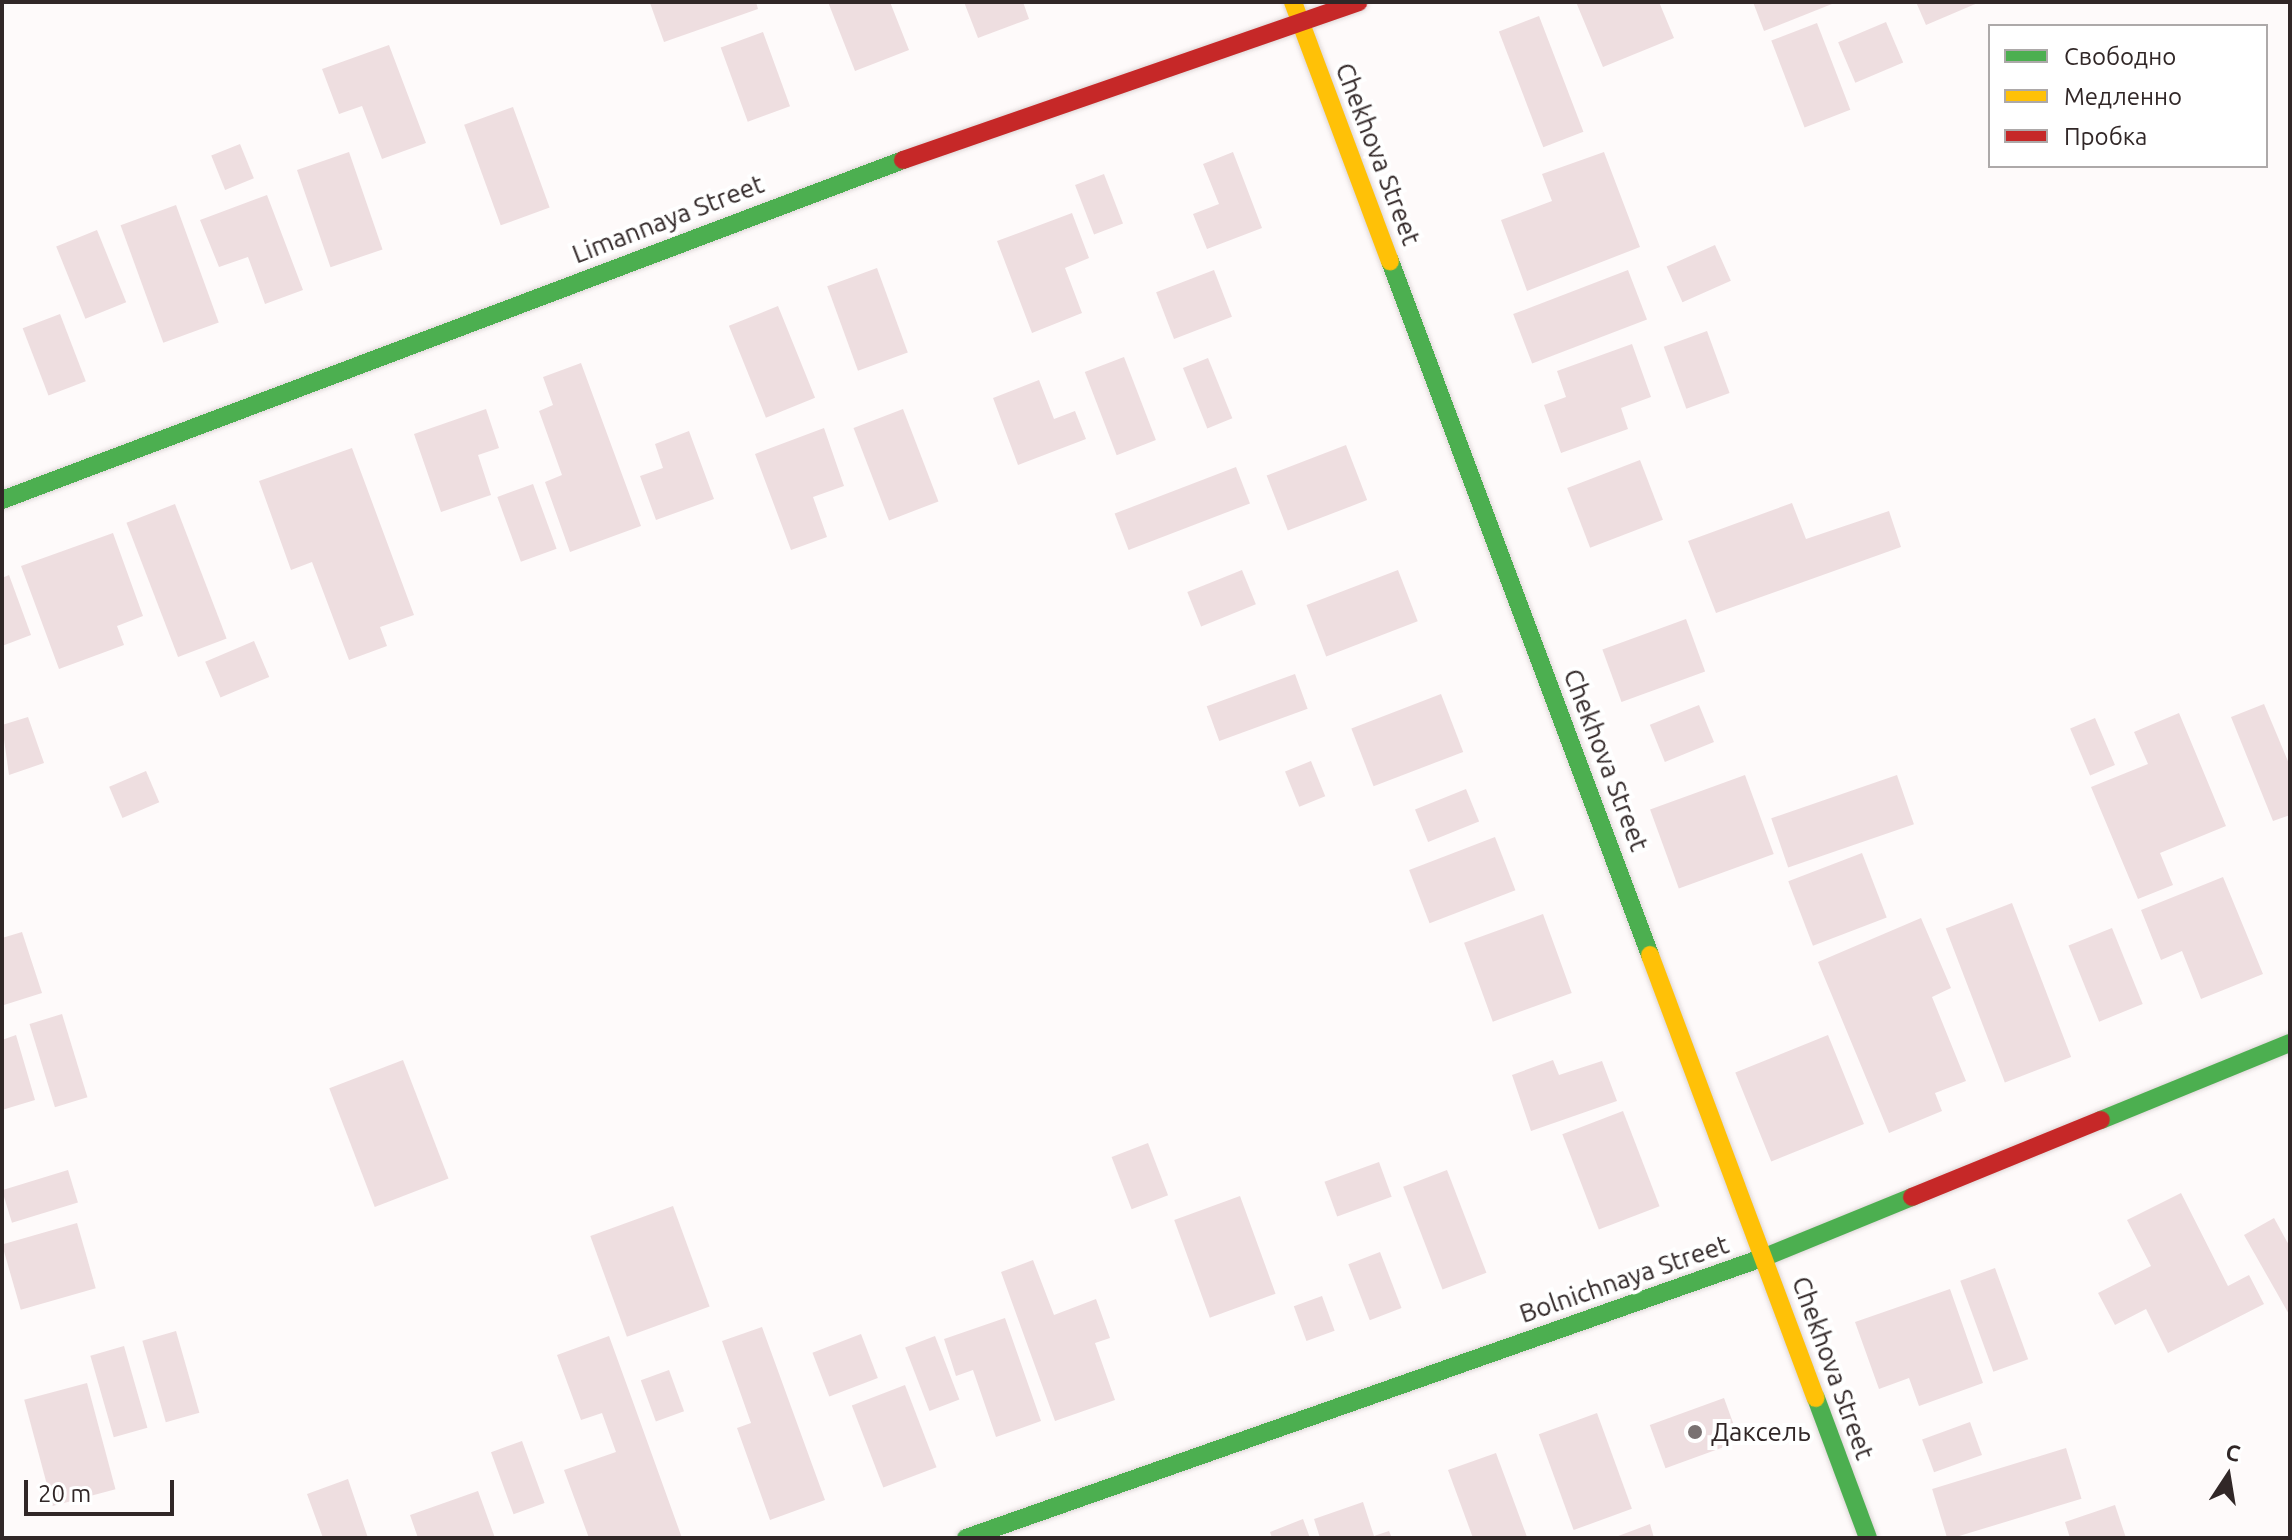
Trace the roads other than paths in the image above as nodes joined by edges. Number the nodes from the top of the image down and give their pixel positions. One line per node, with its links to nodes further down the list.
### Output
1 (1293, 2): 3 (street, Chekhova Street)
2 (1358, 2): 3 (street, Limannaya Street)
3 (1303, 27): 4 (street, Limannaya Street); 6 (street, Chekhova Street)
4 (2, 500)
5 (2290, 1043): 6 (street, Bolnichnaya Street)
6 (1765, 1257): 7 (street, Bolnichnaya Street); 8 (street, Chekhova Street)
7 (966, 1538)
8 (1868, 1538)

